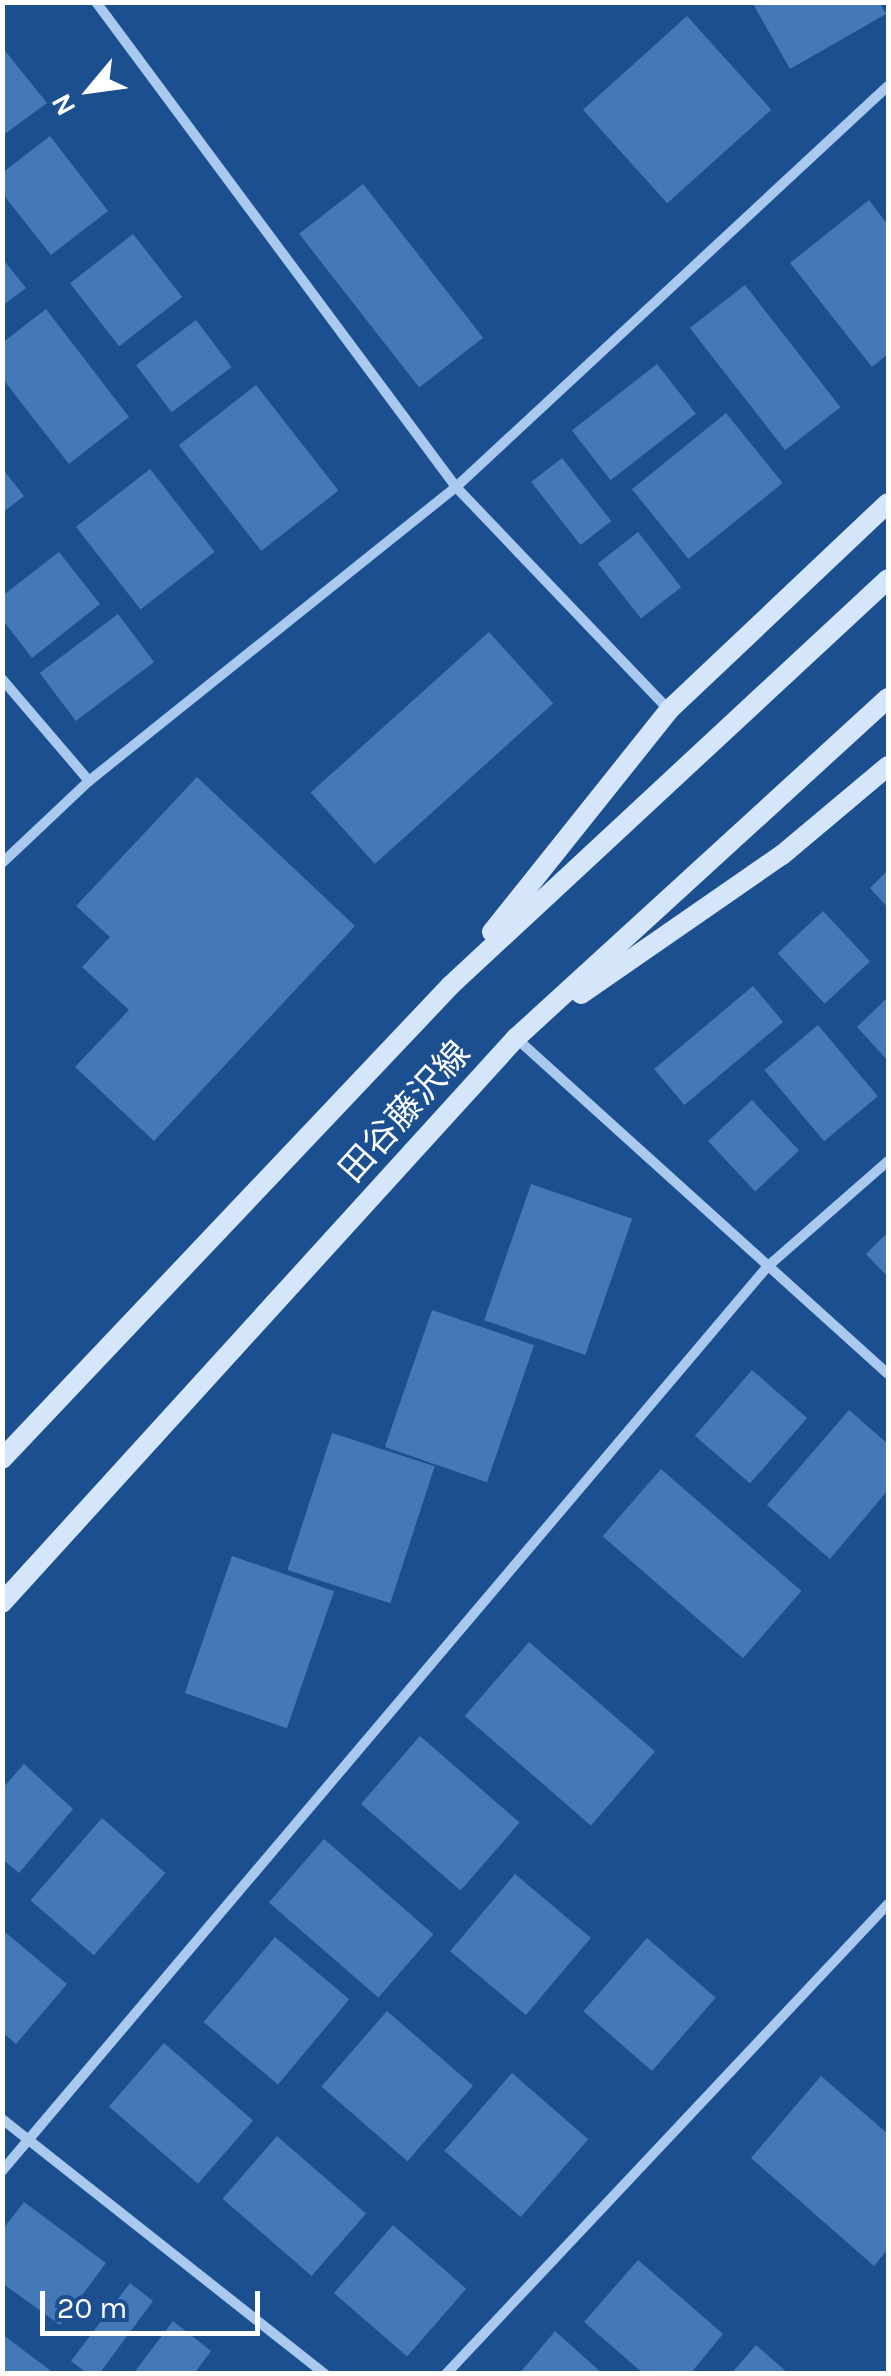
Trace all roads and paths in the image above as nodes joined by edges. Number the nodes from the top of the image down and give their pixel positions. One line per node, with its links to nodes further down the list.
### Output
1 (96, 2): 3 (street)
2 (888, 86): 3 (street)
3 (456, 487): 8 (street); 10 (street)
4 (888, 503): 8 (main road)
5 (888, 580): 12 (main road, 田谷藤沢線)
6 (2, 679): 10 (street)
7 (888, 698): 13 (main road, 田谷藤沢線)
8 (669, 710): 12 (main road)
9 (888, 766): 13 (main road)
10 (89, 781): 11 (street)
11 (2, 863)
12 (450, 984): 17 (main road, 田谷藤沢線)
13 (516, 1038): 15 (street); 18 (main road, 田谷藤沢線)
14 (888, 1162): 15 (street)
15 (767, 1267): 16 (street); 21 (street)
16 (888, 1374)
17 (2, 1459)
18 (2, 1603)
19 (888, 1904): 24 (street)
20 (2, 2119): 21 (street)
21 (29, 2140): 22 (street); 23 (street)
22 (2, 2171)
23 (326, 2374)
24 (446, 2374)

